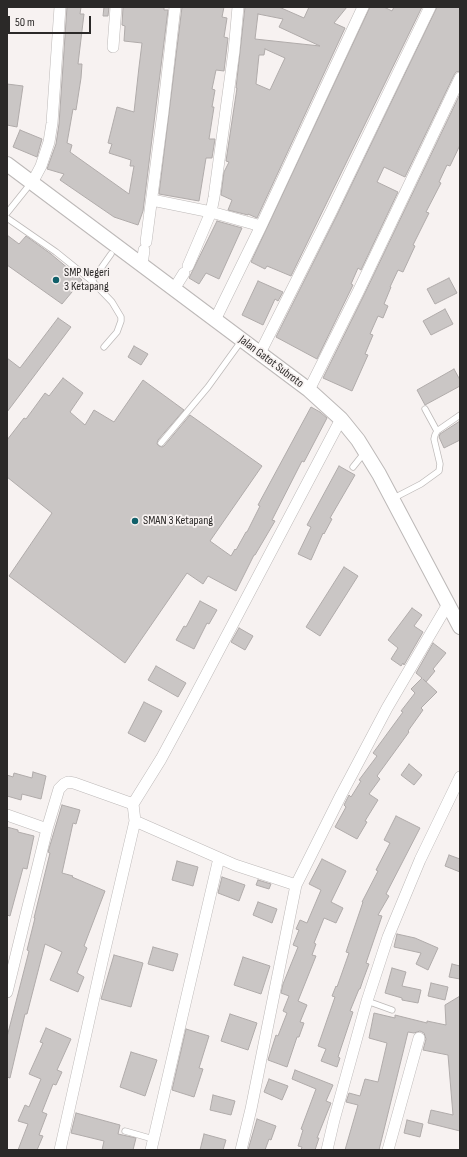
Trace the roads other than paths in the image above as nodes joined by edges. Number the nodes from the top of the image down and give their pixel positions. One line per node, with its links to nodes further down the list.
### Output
1 (60, 7): 10 (street)
2 (116, 7): 7 (street)
3 (175, 7): 11 (street)
4 (238, 7): 12 (street)
5 (363, 7): 15 (street)
6 (430, 7): 23 (street)
7 (113, 47)
8 (460, 78): 24 (street)
9 (7, 164): 10 (street, Jalan Gatot Subroto)
10 (30, 185): 13 (lane); 16 (street, Jalan Gatot Subroto)
11 (152, 200): 12 (street); 17 (street)
12 (211, 212): 15 (street); 19 (street)
13 (7, 213)
14 (7, 218): 18 (lane)
15 (261, 226): 20 (street)
16 (114, 249): 17 (street, Jalan Gatot Subroto); 18 (lane)
17 (142, 265): 19 (street, Jalan Gatot Subroto)
18 (92, 282): 22 (lane)
19 (174, 289): 20 (street, Jalan Gatot Subroto)
20 (215, 320): 21 (street, Jalan Gatot Subroto)
21 (242, 340): 23 (street, Jalan Gatot Subroto); 29 (lane)
22 (104, 347)
23 (260, 353): 24 (street, Jalan Gatot Subroto)
24 (309, 390): 27 (street, Jalan Gatot Subroto)
25 (425, 409): 28 (lane)
26 (460, 415): 28 (lane)
27 (341, 419): 30 (street, Jalan Gatot Subroto); 36 (street)
28 (437, 431): 32 (lane)
29 (161, 443)
30 (365, 452): 31 (lane); 32 (street, Jalan Gatot Subroto)
31 (353, 467)
32 (392, 500): 33 (street, Jalan Gatot Subroto)
33 (448, 604): 34 (street, Jalan Gatot Subroto); 41 (street)
34 (460, 627)
35 (460, 777): 43 (street)
36 (133, 804): 38 (street); 39 (street)
37 (7, 815): 39 (street)
38 (135, 821): 40 (street); 48 (street)
39 (47, 829): 42 (street)
40 (219, 858): 41 (street); 47 (street)
41 (296, 885): 50 (street)
42 (7, 992)
43 (367, 1002): 44 (lane); 51 (street)
44 (392, 1010)
45 (419, 1038): 52 (street)
46 (125, 1131): 47 (lane)
47 (153, 1139): 49 (street)
48 (60, 1150)
49 (150, 1150)
50 (241, 1150)
51 (327, 1150)
52 (388, 1150)

